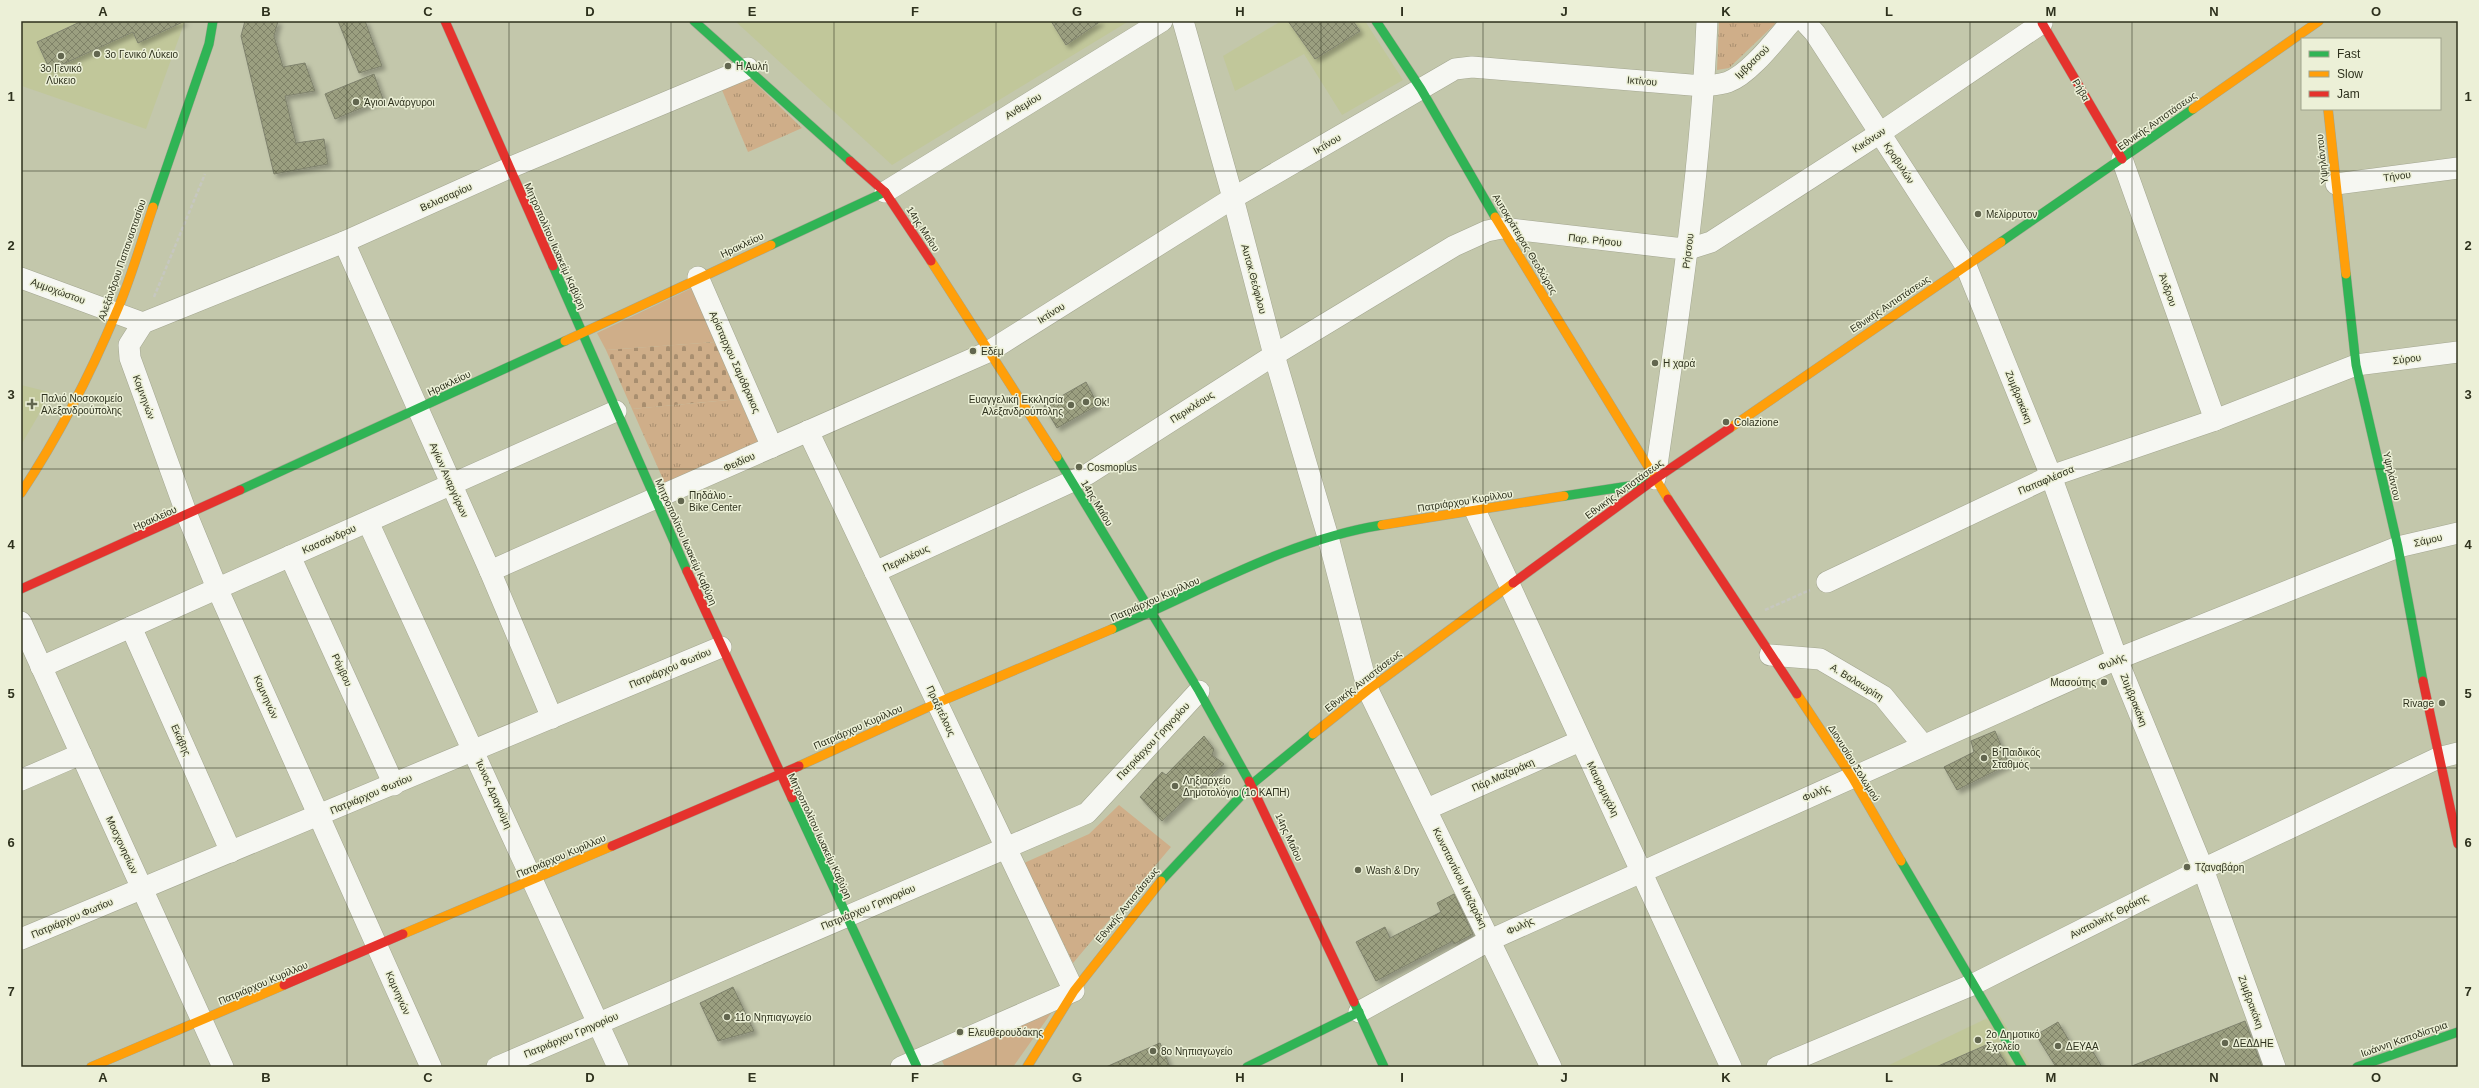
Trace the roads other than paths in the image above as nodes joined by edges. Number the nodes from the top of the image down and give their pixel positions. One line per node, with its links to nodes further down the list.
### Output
1 (213, 21): 30 (street, Αλεξάνδρου Παπαναστασίου)
2 (694, 21): 13 (street, 14ης Μαΐου)
3 (1162, 21): 22 (street, Ανθεμίου)
4 (1183, 21): 23 (street, Αυτοκ.Θεόφιλου)
5 (1376, 21): 15 (street, Αυτοκράτειρας Θεοδώρας)
6 (1707, 21): 14 (street, Ρήσσου)
7 (1792, 21): 14 (street, Ιμβρασού)
8 (1804, 21): 17 (street, Κροβυλών)
9 (2319, 21): 12 (street); 18 (street, Εθνικής Αντιστάσεως)
10 (448, 22): 19 (street, Μητροπολίτου Ιωακείμ Καβύρη)
11 (2042, 22): 17 (street, Κικόνων); 18 (street, Ρήβα)
12 (2321, 33)
13 (748, 68): 19 (street, Βελισσαρίου); 22 (street, 14ης Μαΐου)
14 (1703, 86): 15 (street, Ικτίνου); 26 (street, Ρήσσου)
15 (1421, 89): 23 (street, Ικτίνου); 24 (street, Αυτοκράτειρας Θεοδώρας)
16 (2328, 110): 21 (street, Υψηλάντου)
17 (1880, 133): 26 (street, Κικόνων); 27 (street, Κροβυλών)
18 (2122, 159): 27 (street, Εθνικής Αντιστάσεως); 38 (street, Άνδρου)
19 (509, 168): 25 (street, Βελισσαρίου); 31 (street, Μητροπολίτου Ιωακείμ Καβύρη)
20 (2458, 168): 21 (street, Τήνου)
21 (2336, 184): 35 (street, Υψηλάντου)
22 (885, 192): 28 (street, Ηρακλείου); 32 (street, 14ης Μαΐου)
23 (1233, 198): 32 (street, Ικτίνου); 34 (street, Αυτοκ.Θεόφιλου)
24 (1502, 228): 26 (street, Παρ. Ρήσου); 34 (street, Περικλέους); 42 (street, Αυτοκράτειρας Θεοδώρας)
25 (344, 242): 30 (street, Βελισσαρίου); 36 (street, Αγίων Αναργύρων)
26 (1688, 248): 42 (street, Ρήσσου)
27 (1966, 266): 41 (street, Ζυμβρακάκη); 42 (street, Εθνικής Αντιστάσεως)
28 (698, 277): 31 (street, Ηρακλείου); 40 (street, Αρίσταρχου Σαμόθρακος)
29 (21, 278): 30 (street, Αμμοχώστου)
30 (129, 313): 45 (street, Αλεξάνδρου Παπαναστασίου); 48 (street, Κομνηνών)
31 (581, 333): 36 (street, Ηρακλείου); 37 (street, Μητροπολίτου Ιωακείμ Καβύρη)
32 (988, 352): 39 (street, Φειδίου); 43 (street, 14ης Μαΐου)
33 (2458, 352): 35 (street, Σύρου)
34 (1274, 355): 43 (street, Περικλέους); 51 (street, Αυτοκ.Θεόφιλου)
35 (2356, 365): 38 (street, Παπαφλέσσα); 52 (street, Υψηλάντου)
36 (417, 410): 44 (street, Αγίων Αναργύρων); 48 (street, Ηρακλείου)
37 (616, 411): 44 (street, Κασσάνδρου); 46 (street, Μητροπολίτου Ιωακείμ Καβύρη)
38 (2215, 420): 41 (street, Παπαφλέσσα)
39 (808, 431): 40 (street, Φειδίου); 55 (street, Πραξιτέλους)
40 (772, 447): 46 (street, Φειδίου)
41 (2051, 476): 56 (street, Παπαφλέσσα); 65 (street, Ζυμβρακάκη)
42 (1655, 479): 47 (street, Πατριάρχου Κυρίλλου); 57 (street, Εθνικής Αντιστάσεως); 64 (street, Διονυσίου Σολωμού)
43 (1071, 482): 55 (street, Περικλέους); 60 (street, 14ης Μαΐου)
44 (452, 484): 49 (street, Κασσάνδρου); 54 (street, Αγίων Αναργύρων)
45 (21, 493)
46 (655, 500): 54 (street, Φειδίου); 63 (street, Μητροπολίτου Ιωακείμ Καβύρη)
47 (1475, 510): 51 (street, Πατριάρχου Κυρίλλου); 57 (street, Μαυρομιχάλη)
48 (187, 515): 58 (street, Κομνηνών); 59 (street, Ηρακλείου)
49 (368, 522): 53 (street, Κασσάνδρου); 73 (street, Ίωνος Δραγούμη)
50 (2458, 533): 52 (street, Σάμου)
51 (1328, 537): 60 (street, Πατριάρχου Κυρίλλου); 67 (street, Αυτοκ.Θεόφιλου)
52 (2398, 547): 65 (street, Φυλής); 76 (street, Υψηλάντου)
53 (290, 556): 58 (street, Κασσάνδρου); 81 (street, Ρόμβου)
54 (490, 571): 70 (street, Αγίων Αναργύρων)
55 (875, 572): 69 (street, Πραξιτέλους)
56 (1827, 582)
57 (1510, 586): 67 (street, Εθνικής Αντιστάσεως); 71 (street, Μαυρομιχάλη)
58 (217, 588): 62 (street, Κασσάνδρου); 83 (street, Κομνηνών)
59 (21, 589)
60 (1152, 613): 68 (street, 14ης Μαΐου); 69 (street, Πατριάρχου Κυρίλλου)
61 (21, 622): 66 (street, Μοσχονησίων)
62 (131, 627): 66 (street, Κασσάνδρου); 86 (street, Εκάβης)
63 (721, 647): 70 (street, Πατριάρχου Φωτίου); 77 (street, Μητροπολίτου Ιωακείμ Καβύρη)
64 (1770, 655): 72 (street, Α. Βαλαωρίτη); 78 (street, Διονυσίου Σολωμού)
65 (2117, 659): 72 (street, Φυλής); 87 (street, Ζυμβρακάκη)
66 (41, 667): 75 (street, Μοσχονησίων)
67 (1368, 690): 80 (street, Εθνικής Αντιστάσεως); 82 (street, Κωνσταντίνου Μαζαράκη)
68 (1199, 691): 80 (street, 14ης Μαΐου); 85 (street, Πατριάρχου Γρηγορίου)
69 (937, 703): 77 (street, Πατριάρχου Κυρίλλου); 85 (street, Πραξιτέλους)
70 (552, 718): 73 (street, Πατριάρχου Φωτίου)
71 (1580, 741): 82 (street, Πάρ.Μαζαράκη); 88 (street, Μαυρομιχάλη)
72 (1923, 745): 78 (street, Φυλής)
73 (474, 751): 81 (street, Πατριάρχου Φωτίου); 89 (street, Ίωνος Δραγούμη)
74 (2458, 753): 76 (street, Ανατολικής Θράκης)
75 (81, 754): 79 (street); 90 (street, Μοσχονησίων)
76 (2438, 758): 84 (street, Υψηλάντου); 87 (street, Ανατολικής Θράκης)
77 (779, 775): 89 (street, Πατριάρχου Κυρίλλου); 91 (street, Μητροπολίτου Ιωακείμ Καβύρη)
78 (1852, 777): 88 (street, Φυλής); 95 (street, Διονυσίου Σολωμού)
79 (21, 780)
80 (1252, 784): 96 (street, Εθνικής Αντιστάσεως); 97 (street, 14ης Μαΐου)
81 (394, 785): 83 (street, Πατριάρχου Φωτίου)
82 (1427, 809): 93 (street, Κωνσταντίνου Μαζαράκη)
83 (319, 816): 86 (street, Πατριάρχου Φωτίου); 94 (street, Κομνηνών)
84 (2458, 844)
85 (1006, 848): 91 (street, Πατριάρχου Γρηγορίου); 96 (street, Πραξιτέλους)
86 (231, 852): 90 (street, Πατριάρχου Φωτίου)
87 (2203, 869): 95 (street, Ανατολικής Θράκης); 114 (street, Ζυμβρακάκη)
88 (1642, 871): 93 (street, Φυλής); 111 (street, Μαυρομιχάλη)
89 (533, 880): 94 (street, Πατριάρχου Κυρίλλου); 99 (street, Ίωνος Δραγούμη)
90 (142, 888): 92 (street, Πατριάρχου Φωτίου); 98 (street, Μοσχονησίων)
91 (846, 916): 99 (street, Πατριάρχου Γρηγορίου); 101 (street, Μητροπολίτου Ιωακείμ Καβύρη)
92 (21, 940)
93 (1490, 940): 97 (street, Φυλής); 110 (street, Κωνσταντίνου Μαζαράκη)
94 (377, 946): 98 (street, Πατριάρχου Κυρίλλου); 104 (street, Κομνηνών)
95 (1974, 984): 112 (street, Ανατολικής Θράκης); 113 (street, Διονυσίου Σολωμού)
96 (1074, 990): 101 (street); 107 (street, Εθνικής Αντιστάσεως)
97 (1359, 1012): 108 (street, Φυλής); 109 (street, 14ης Μαΐου)
98 (202, 1020): 102 (street, Πατριάρχου Κυρίλλου); 103 (street, Μοσχονησίων)
99 (598, 1024): 105 (street, Πατριάρχου Γρηγορίου); 106 (street, Ίωνος Δραγούμη)
100 (2458, 1032): 115 (street, Ιωάννη Καποδίστρια)
101 (911, 1065)
102 (91, 1067)
103 (223, 1067)
104 (431, 1067)
105 (497, 1067)
106 (618, 1067)
107 (1027, 1067)
108 (1247, 1067)
109 (1384, 1067)
110 (1551, 1067)
111 (1731, 1067)
112 (1777, 1067)
113 (2022, 1067)
114 (2275, 1067)
115 (2357, 1067)

